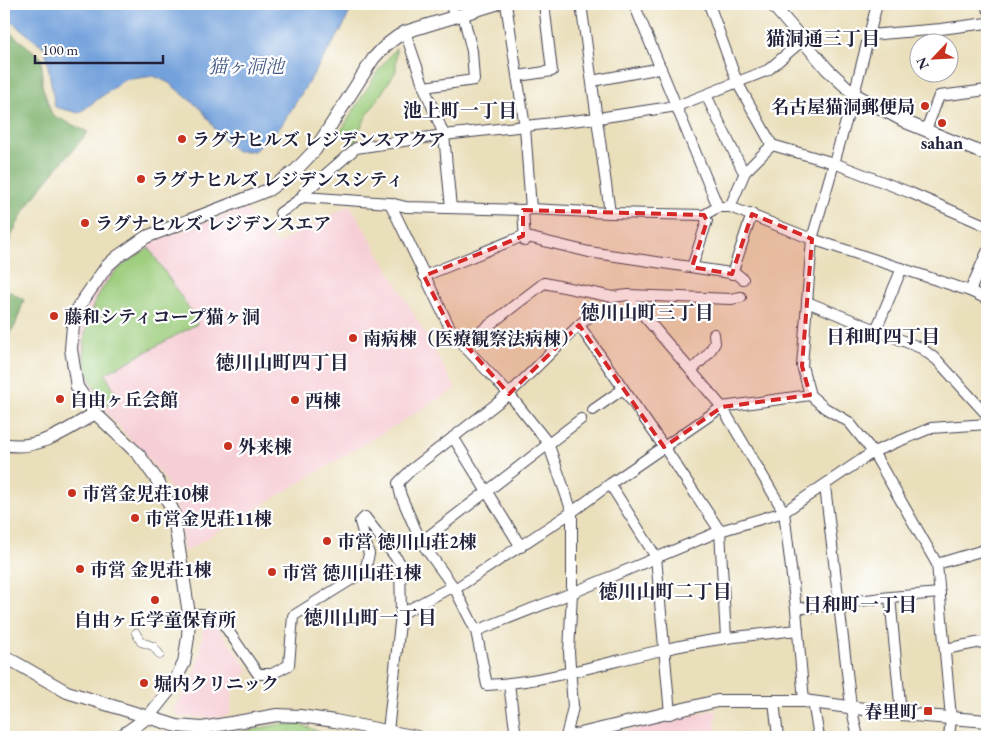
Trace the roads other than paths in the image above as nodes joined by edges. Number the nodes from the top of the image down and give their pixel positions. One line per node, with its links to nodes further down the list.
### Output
1 (450, 4): 12 (street)
2 (496, 4): 12 (street)
3 (506, 4): 18 (street)
4 (544, 4): 18 (street)
5 (582, 4): 19 (street)
6 (634, 4): 17 (street)
7 (709, 4): 20 (street)
8 (772, 4): 16 (street)
9 (877, 4): 15 (street)
10 (986, 4): 11 (street)
11 (987, 8)
12 (459, 15): 14 (street); 21 (street)
13 (987, 23): 15 (street)
14 (405, 32): 21 (street); 69 (street)
15 (869, 34): 23 (street)
16 (803, 40): 20 (street); 23 (street)
17 (661, 68): 19 (street); 25 (street)
18 (518, 76): 27 (street)
19 (592, 81): 26 (street)
20 (737, 82): 24 (street); 30 (street)
21 (424, 87): 29 (street)
22 (987, 90): 28 (street)
23 (854, 94): 28 (street); 32 (street)
24 (706, 95): 25 (street); 33 (street)
25 (677, 106): 26 (street); 37 (street)
26 (598, 118): 27 (street); 41 (street)
27 (525, 127): 29 (street); 39 (street)
28 (926, 130): 31 (street)
29 (444, 135): 34 (street); 38 (street)
30 (772, 145): 32 (street); 33 (street)
31 (987, 155)
32 (834, 163): 44 (street); 46 (street)
33 (746, 172): 36 (street)
34 (303, 197): 35 (street); 40 (street)
35 (390, 203): 38 (street); 51 (street)
36 (730, 206): 37 (street); 43 (street)
37 (718, 207): 42 (street)
38 (451, 208): 39 (street)
39 (527, 209): 41 (street); 45 (street)
40 (280, 213)
41 (610, 213): 42 (street)
42 (704, 214): 48 (street)
43 (752, 214): 46 (street); 50 (street)
44 (987, 226)
45 (524, 239): 48 (street); 51 (street)
46 (812, 239): 49 (street); 56 (street)
47 (987, 252): 53 (street)
48 (692, 268): 50 (street)
49 (902, 268): 53 (street); 60 (street)
50 (732, 274): 52 (street)
51 (424, 276): 62 (street)
52 (743, 279)
53 (970, 291): 55 (street)
54 (741, 297): 62 (street)
55 (987, 299)
56 (807, 302): 60 (street); 66 (street)
57 (633, 303): 63 (street)
58 (598, 310): 59 (street)
59 (579, 325): 64 (street); 65 (street)
60 (876, 330): 70 (street)
61 (714, 334): 63 (street)
62 (462, 345): 65 (street)
63 (692, 371): 67 (street)
64 (623, 389): 68 (street); 76 (street)
65 (509, 394): 73 (street); 74 (street)
66 (810, 395): 67 (street); 77 (street)
67 (722, 407): 76 (street); 82 (street)
68 (593, 410)
69 (95, 413): 75 (street); 95 (street)
70 (987, 415)
71 (581, 419): 74 (street)
72 (987, 424): 77 (street)
73 (453, 437): 80 (street); 84 (street)
74 (548, 443): 80 (street); 81 (street)
75 (4, 444)
76 (664, 447): 78 (street); 83 (street)
77 (873, 452): 79 (street); 88 (street)
78 (610, 484): 81 (street); 87 (street)
79 (825, 486): 82 (street); 93 (street)
80 (487, 491): 84 (street); 85 (street)
81 (572, 512): 85 (street); 90 (street)
82 (784, 512): 83 (street); 94 (street)
83 (720, 531): 87 (street); 100 (street)
84 (421, 542): 89 (street)
85 (522, 546): 89 (street)
86 (987, 549): 88 (street)
87 (656, 557): 90 (street); 102 (street)
88 (937, 564): 91 (street)
89 (454, 588): 96 (street); 98 (street)
90 (572, 593): 98 (street); 106 (street)
91 (940, 593): 92 (street); 103 (street)
92 (890, 597): 93 (street); 112 (street)
93 (840, 603): 94 (street); 110 (street)
94 (796, 608): 97 (street)
95 (189, 614): 96 (street); 113 (street)
96 (401, 614): 116 (street)
97 (798, 630): 100 (street); 109 (street)
98 (476, 631): 107 (street)
99 (136, 632): 104 (street)
100 (726, 638): 102 (street)
101 (987, 641): 103 (street)
102 (664, 649): 106 (street); 111 (street)
103 (945, 650): 114 (street)
104 (160, 655)
105 (4, 656): 113 (street)
106 (571, 672): 107 (street); 120 (street)
107 (509, 684): 119 (street)
108 (774, 701): 109 (street); 111 (street); 121 (street)
109 (809, 701): 110 (street); 122 (street)
110 (852, 706): 112 (street); 123 (street)
111 (670, 714): 120 (street)
112 (902, 714): 114 (street)
113 (148, 718): 116 (street); 117 (street)
114 (951, 718): 115 (street); 124 (street)
115 (987, 721)
116 (388, 731): 118 (street)
117 (120, 737)
118 (417, 737)
119 (516, 737)
120 (567, 737)
121 (778, 737)
122 (819, 737)
123 (858, 737)
124 (949, 737)

